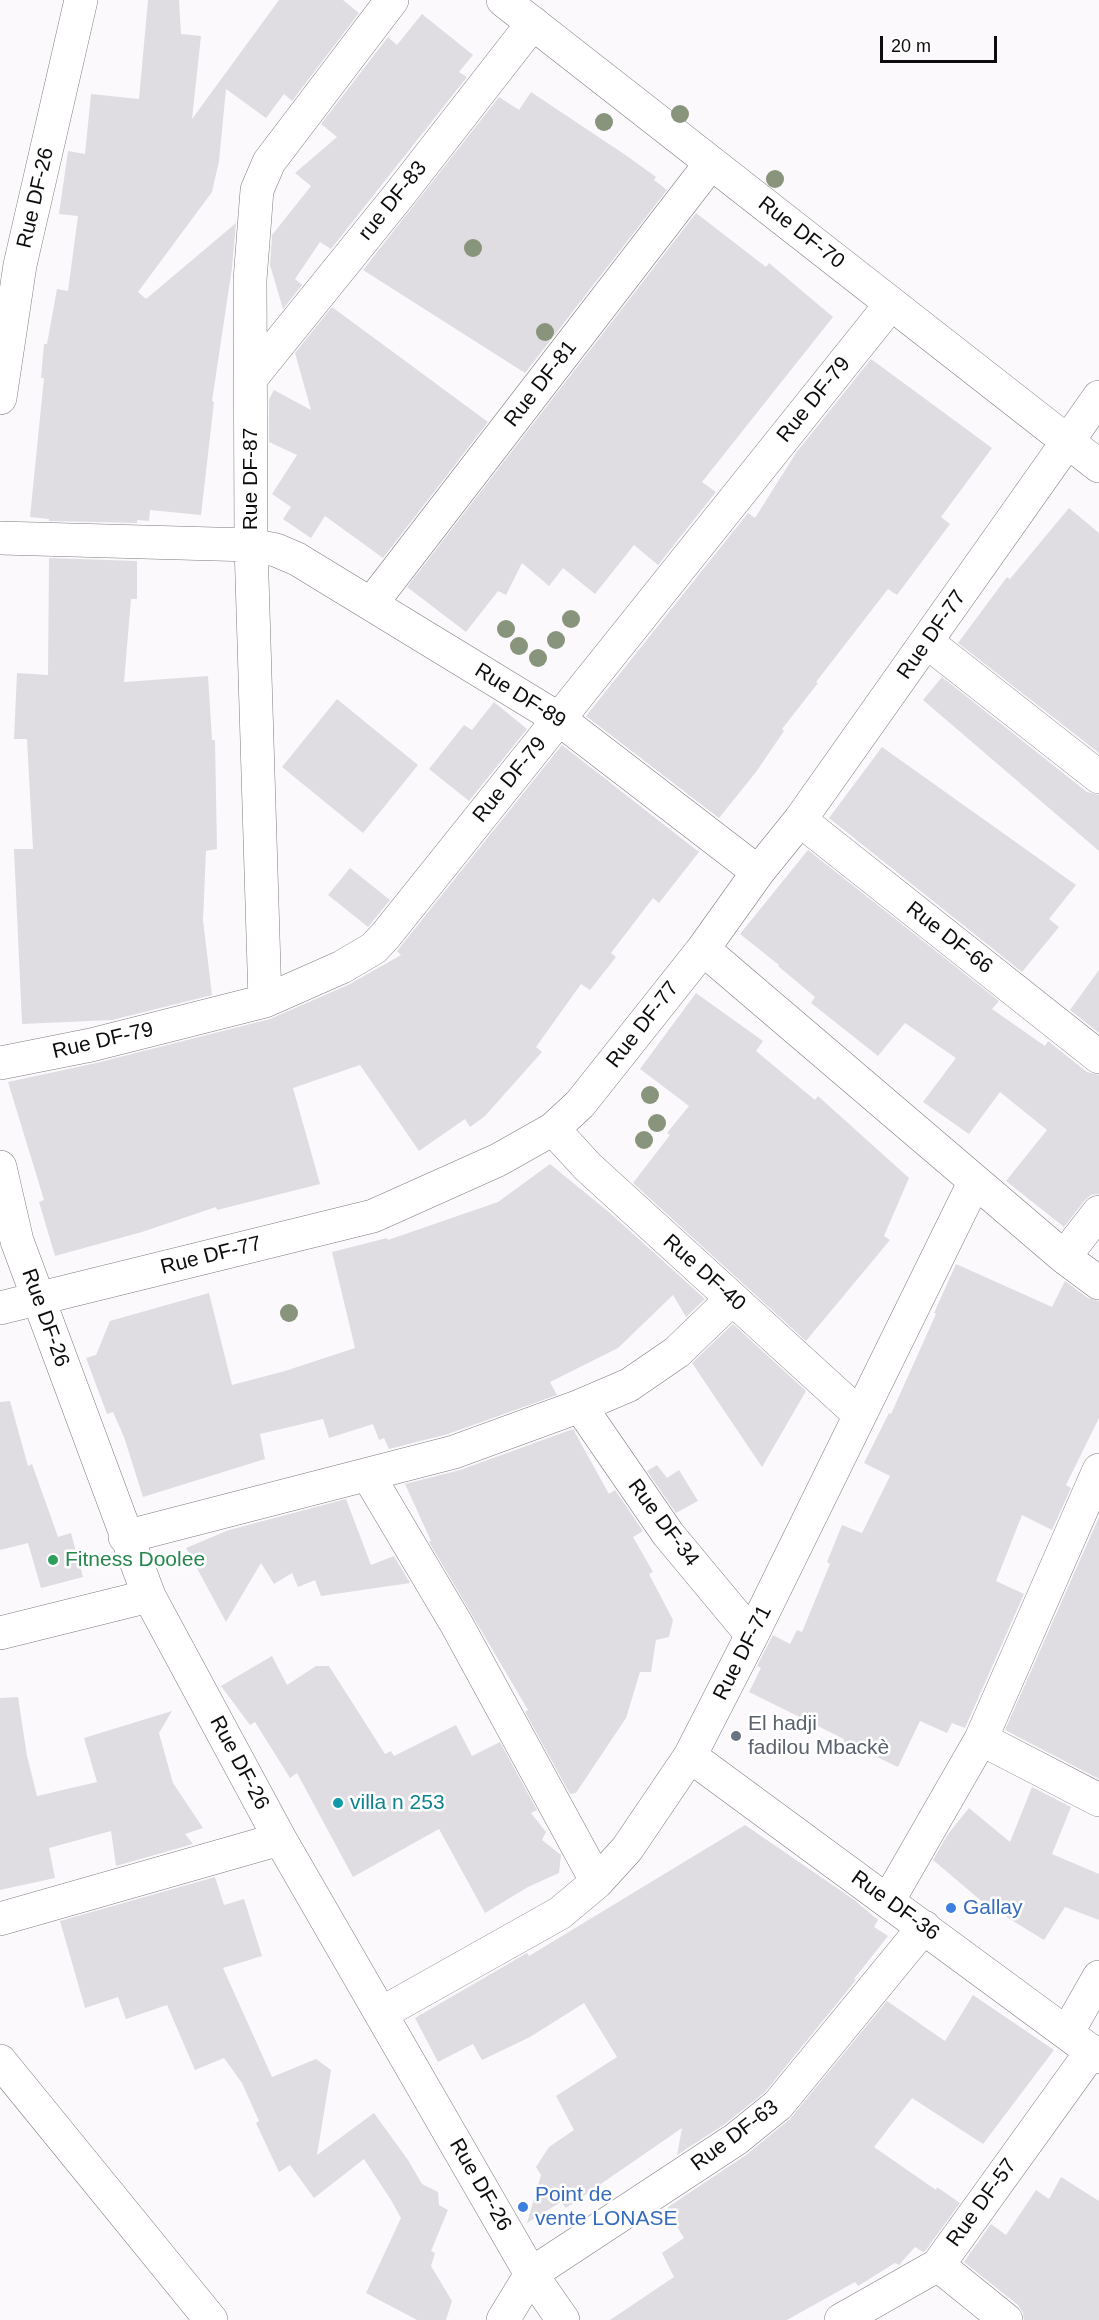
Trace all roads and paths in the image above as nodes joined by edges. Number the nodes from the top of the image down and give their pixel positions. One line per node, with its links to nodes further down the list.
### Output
1 (81, 0): 9 (street, Rue DF-26)
2 (392, 0): 7 (street, Rue DF-87)
3 (503, 0): 4 (street, Rue DF-70)
4 (533, 23): 5 (street, Rue DF-70); 7 (street, rue DF-83)
5 (711, 163): 6 (street, Rue DF-70); 14 (street, Rue DF-81)
6 (891, 304): 10 (street, Rue DF-70); 16 (street, Rue DF-79)
7 (251, 378): 13 (street, Rue DF-87)
8 (1099, 397): 10 (street, Rue DF-77)
9 (0, 398)
10 (1069, 442): 11 (street, Rue DF-70); 15 (street, Rue DF-77)
11 (1099, 466)
12 (0, 538): 13 (street, Rue DF-89)
13 (251, 545): 14 (street, Rue DF-89); 21 (street, Rue DF-87)
14 (371, 604): 16 (street, Rue DF-89)
15 (927, 642): 17 (street); 18 (street, Rue DF-77)
16 (559, 719): 19 (street, Rue DF-89); 21 (street, Rue DF-79)
17 (1099, 777)
18 (800, 820): 19 (street, Rue DF-77); 22 (street, Rue DF-66)
19 (758, 872): 20 (street, Rue DF-77)
20 (703, 949): 24 (street, Rue DF-77); 26 (street)
21 (265, 1001): 23 (street, Rue DF-79)
22 (1099, 1057)
23 (0, 1063)
24 (553, 1129): 30 (street, Rue DF-77); 31 (street, Rue DF-40)
25 (0, 1167): 30 (street, Rue DF-26)
26 (975, 1181): 28 (street); 34 (street, Rue DF-71)
27 (1099, 1212): 28 (street)
28 (1064, 1257): 29 (street)
29 (1099, 1282)
30 (38, 1299): 32 (street, Rue DF-77); 37 (street, Rue DF-26)
31 (732, 1299): 33 (street); 34 (street, Rue DF-40)
32 (0, 1308)
33 (580, 1406): 36 (street); 40 (street, Rue DF-34)
34 (860, 1415): 40 (street, Rue DF-71)
35 (1099, 1470): 41 (street)
36 (368, 1475): 37 (street); 45 (street)
37 (125, 1537): 38 (street, Rue DF-26)
38 (148, 1596): 39 (street); 44 (street, Rue DF-26)
39 (0, 1633)
40 (752, 1635): 42 (street, Rue DF-71)
41 (981, 1739): 43 (street); 46 (street)
42 (690, 1756): 45 (street, Rue DF-71); 46 (street, Rue DF-36)
43 (1099, 1800)
44 (280, 1839): 47 (street); 50 (street, Rue DF-26)
45 (597, 1882): 50 (street, Rue DF-71)
46 (888, 1901): 48 (street, Rue DF-36)
47 (0, 1919)
48 (924, 1927): 51 (street, Rue DF-36); 54 (street, Rue DF-63)
49 (1099, 1977): 51 (street, Rue DF-57)
50 (382, 2013): 54 (street, Rue DF-26)
51 (1086, 2047): 53 (street, Rue DF-57)
52 (0, 2061): 55 (street)
53 (938, 2265): 58 (street, Rue DF-57); 59 (street)
54 (531, 2274): 56 (street); 57 (street, Rue DF-26)
55 (211, 2320)
56 (503, 2320)
57 (563, 2320)
58 (841, 2320)
59 (1006, 2320)

